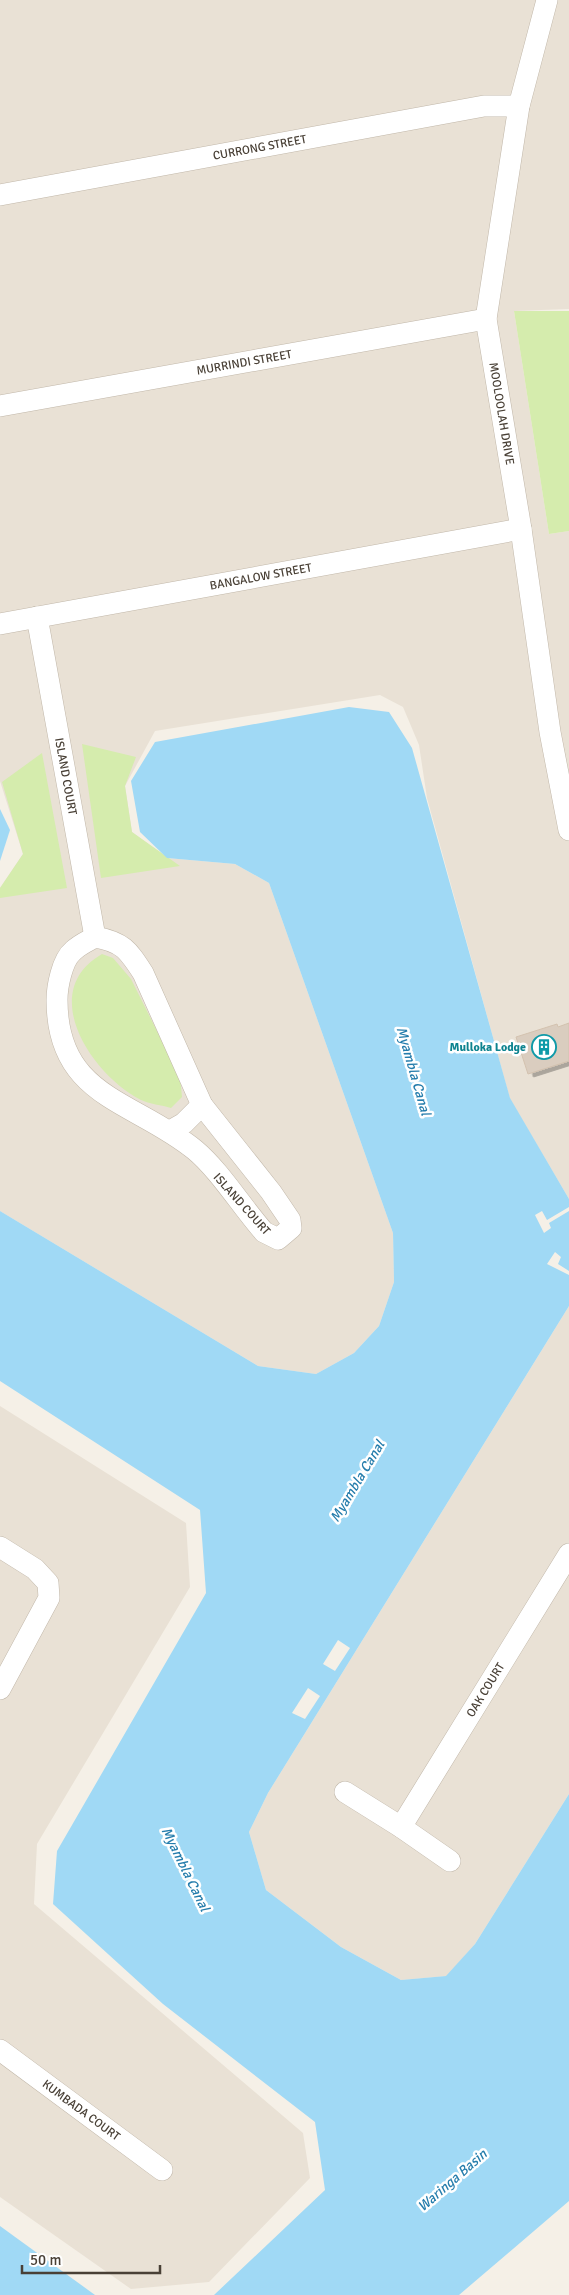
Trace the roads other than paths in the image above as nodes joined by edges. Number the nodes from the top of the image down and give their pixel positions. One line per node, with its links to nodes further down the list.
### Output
1 (547, 0): 2 (street, MOOLOOLAH DRIVE)
2 (518, 106): 3 (street, CURRONG STREET); 4 (street, MOOLOOLAH DRIVE)
3 (0, 195)
4 (486, 319): 5 (street, MURRINDI STREET); 6 (street, MOOLOOLAH DRIVE)
5 (0, 406)
6 (520, 529): 7 (street, BANGALOW STREET); 9 (street, MOOLOOLAH DRIVE)
7 (37, 617): 8 (street, BANGALOW STREET); 11 (street, ISLAND COURT)
8 (0, 624)
9 (559, 730): 10 (street, MOOLOOLAH DRIVE)
10 (569, 830)
11 (95, 936): 12 (street, ISLAND COURT); 13 (street, ISLAND COURT)
12 (202, 1105): 13 (street); 13 (street, ISLAND COURT)
13 (170, 1131)
14 (0, 1546): 16 (street)
15 (569, 1554): 18 (street, OAK COURT)
16 (0, 1688)
17 (345, 1792): 18 (street)
18 (401, 1827): 19 (street)
19 (450, 1861)
20 (0, 2050): 21 (street, KUMBADA COURT)
21 (162, 2170)

